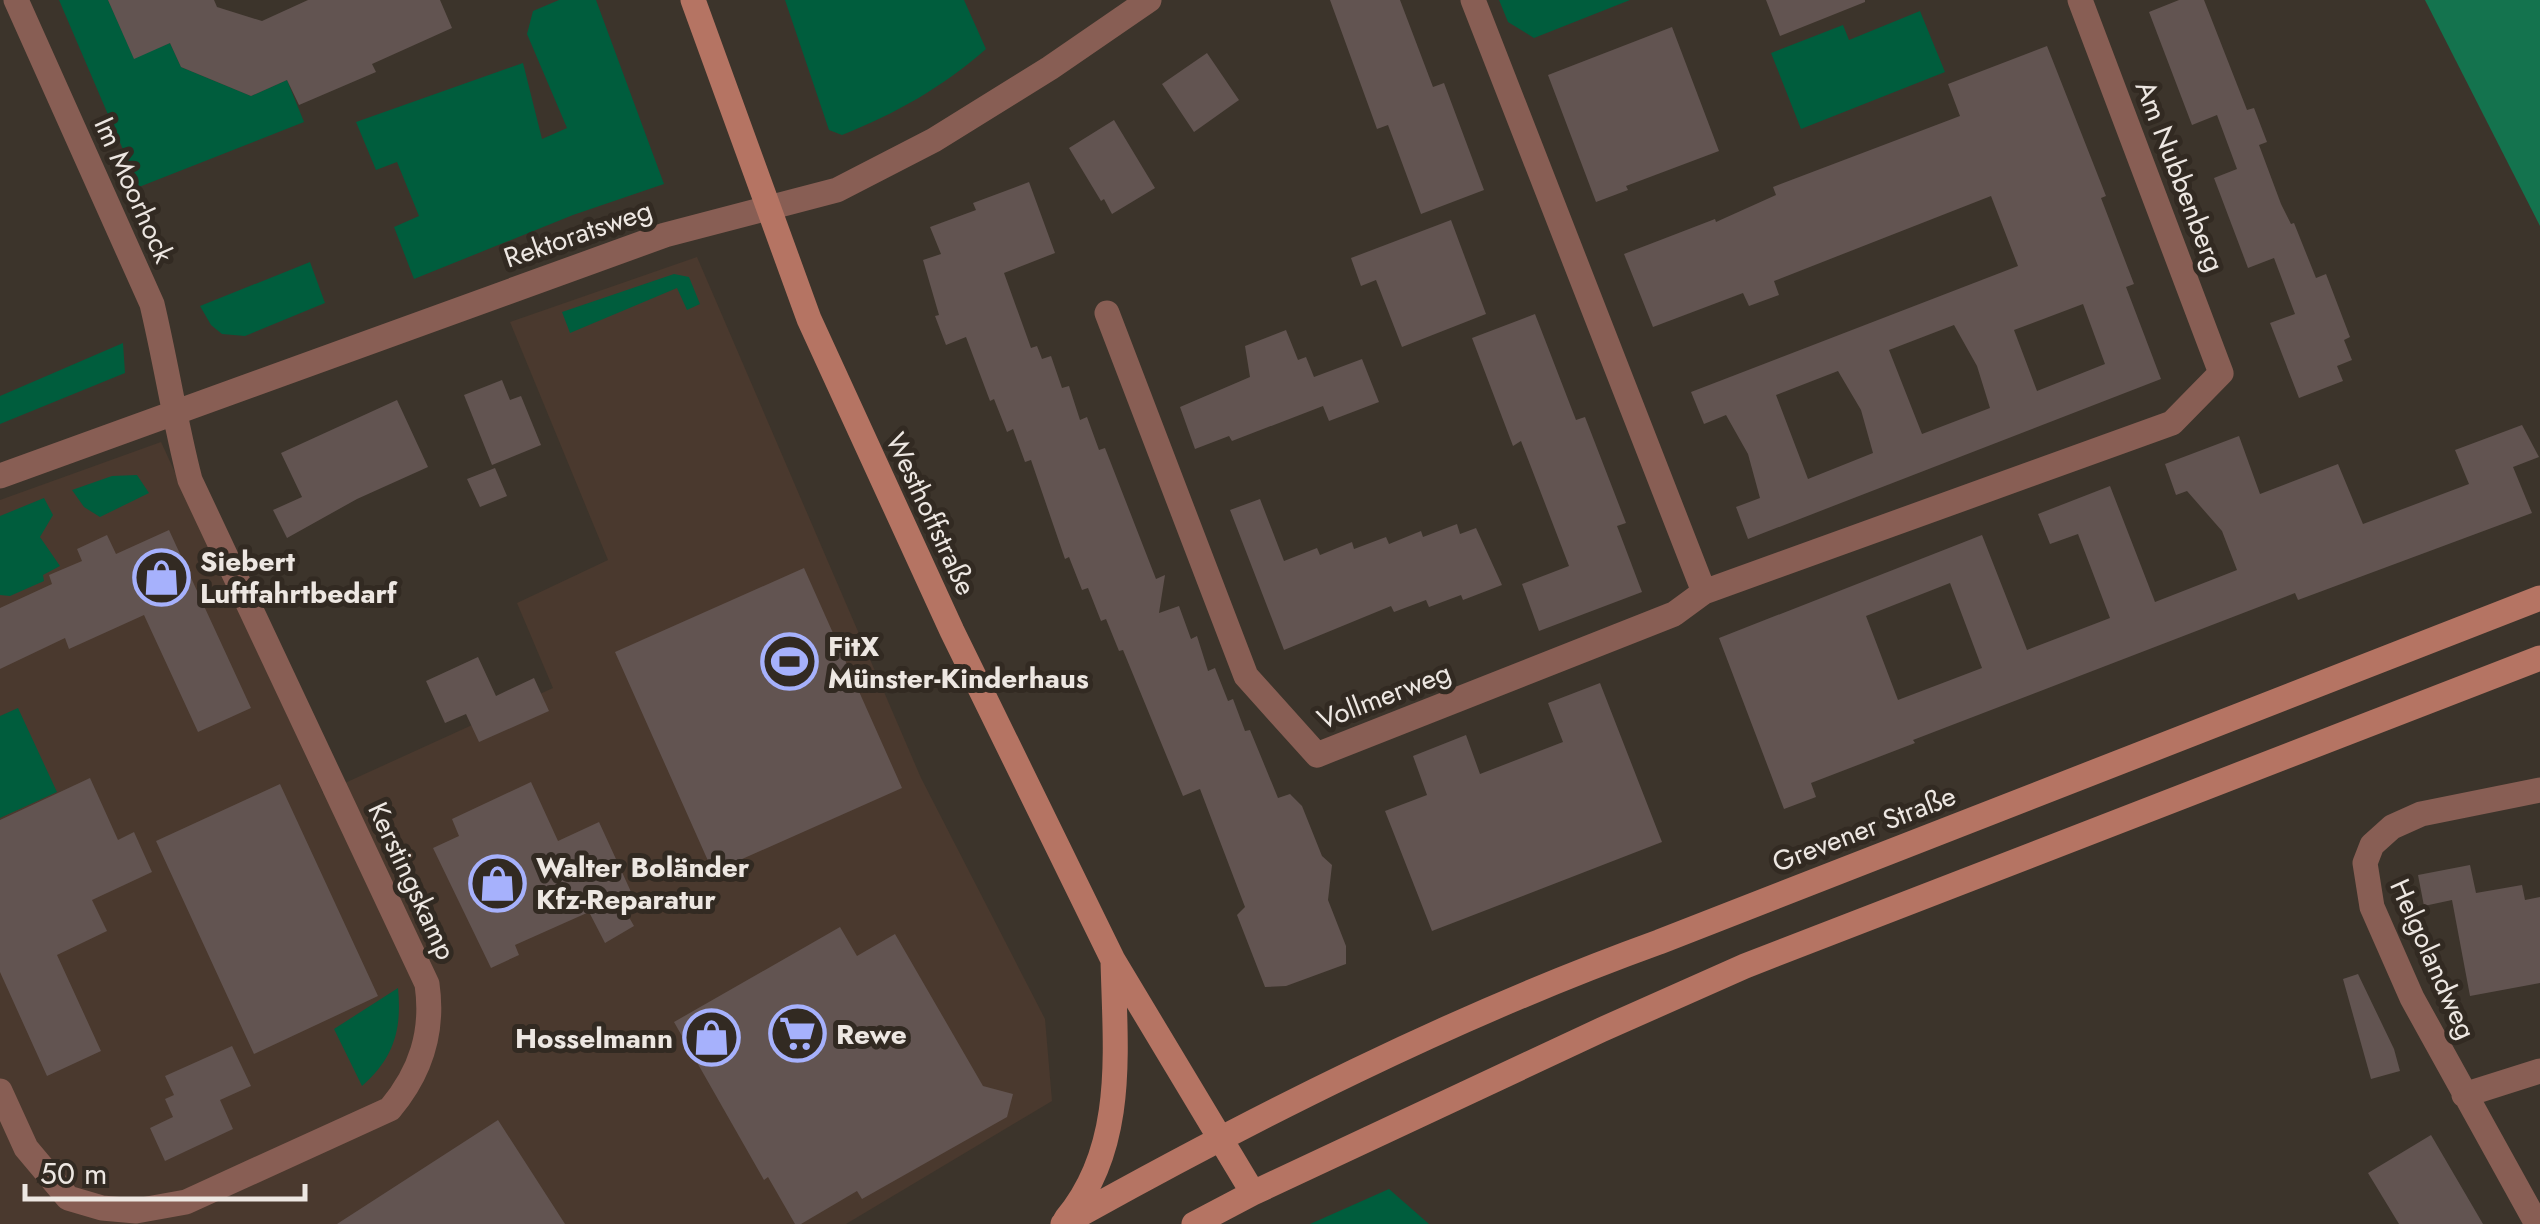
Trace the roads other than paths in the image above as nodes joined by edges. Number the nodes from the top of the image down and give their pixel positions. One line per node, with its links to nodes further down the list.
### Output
1 (16, 0): 9 (street, Im Moorhock)
2 (693, 0): 6 (main road, Westhoffstraße)
3 (1150, 0): 6 (street, Rektoratsweg)
4 (1472, 0): 11 (street)
5 (2080, 0): 8 (street, Am Nubbenberg)
6 (769, 209): 9 (street, Rektoratsweg); 15 (main road, Westhoffstraße)
7 (1107, 313): 11 (street, Vollmerweg)
8 (2222, 373): 11 (street, Vollmerweg)
9 (172, 412): 10 (street, Rektoratsweg); 17 (street, Kerstingskamp)
10 (0, 476)
11 (1704, 592)
12 (2540, 598): 19 (main road, Grevener Straße)
13 (2540, 658): 20 (main road)
14 (2540, 790): 18 (street, Helgolandweg)
15 (1114, 960): 19 (main road, Westhoffstraße); 21 (main road)
16 (2540, 1071): 18 (street)
17 (0, 1091)
18 (2464, 1095): 23 (street, Helgolandweg)
19 (1220, 1137): 20 (main road); 21 (main road, Grevener Straße)
20 (1253, 1193): 22 (main road)
21 (1063, 1224)
22 (1194, 1224)
23 (2536, 1224)

